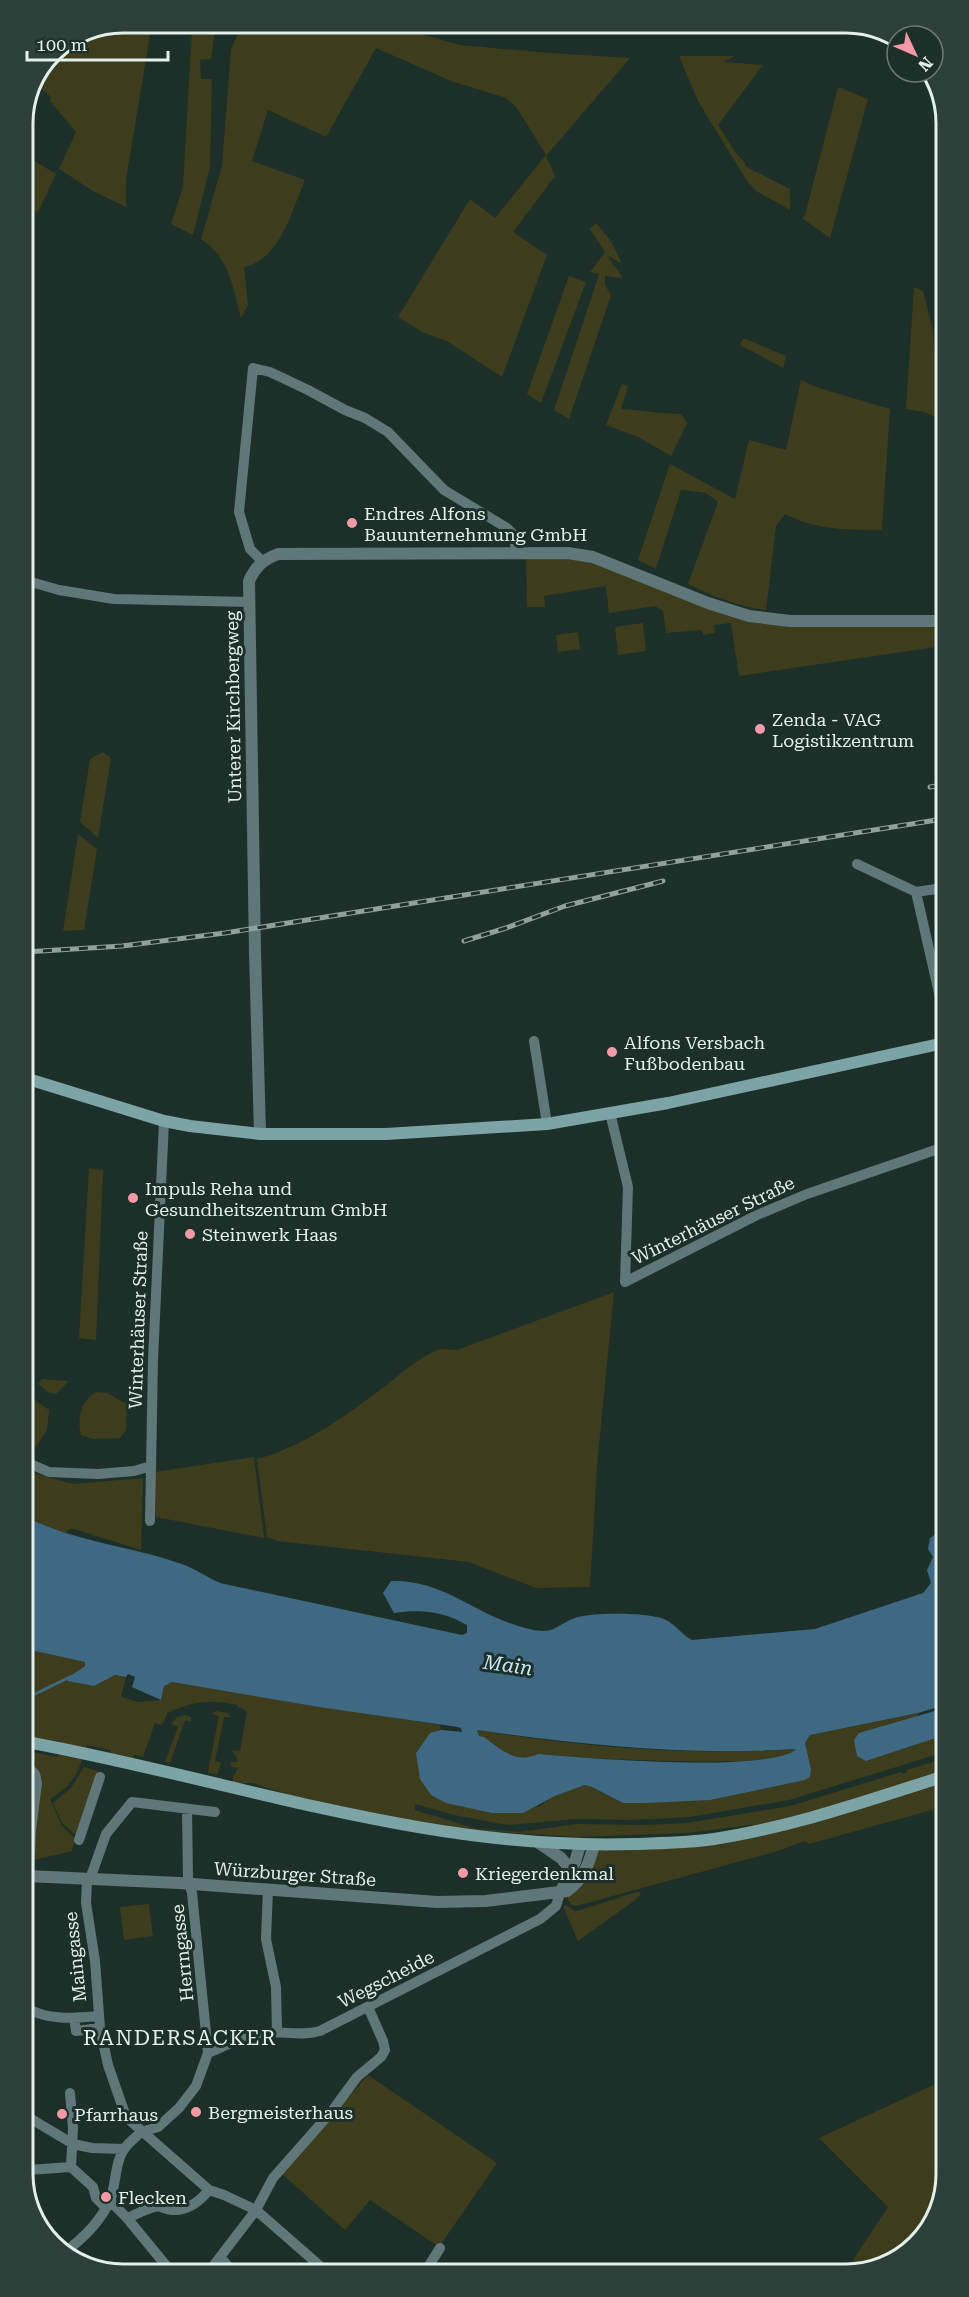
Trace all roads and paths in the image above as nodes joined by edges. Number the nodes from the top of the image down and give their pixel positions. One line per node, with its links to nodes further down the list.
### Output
1 (517, 554): 2 (street); 2 (street); 5 (street)
2 (262, 561): 4 (street, Unterer Kirchbergweg)
3 (33, 583): 4 (street)
4 (250, 602): 16 (street, Unterer Kirchbergweg)
5 (936, 621)
6 (857, 864): 8 (street)
7 (936, 889): 8 (street)
8 (916, 892): 9 (street)
9 (936, 980)
10 (534, 1041): 15 (street)
11 (936, 1045): 13 (main road)
12 (33, 1080): 14 (main road)
13 (610, 1113): 15 (main road); 17 (street, Winterhäuser Straße)
14 (164, 1121): 16 (main road); 19 (street, Winterhäuser Straße)
15 (548, 1124): 16 (main road)
16 (260, 1134)
17 (936, 1150)
18 (33, 1465): 19 (street)
19 (151, 1467): 20 (street, Winterhäuser Straße)
20 (150, 1521)
21 (33, 1743): 29 (main road)
22 (33, 1772): 27 (street)
23 (100, 1777): 28 (street)
24 (936, 1779): 31 (main road)
25 (187, 1809): 26 (street); 34 (street, Maingasse); 35 (street, Herrngasse)
26 (215, 1812)
27 (33, 1814)
28 (80, 1840)
29 (539, 1843): 30 (main road); 32 (street)
30 (580, 1845): 31 (main road); 32 (street)
31 (594, 1845): 37 (street)
32 (571, 1870): 37 (street)
33 (33, 1876): 34 (street, Würzburger Straße)
34 (88, 1879): 35 (street, Würzburger Straße); 40 (street, Maingasse)
35 (189, 1885): 36 (street, Würzburger Straße); 44 (street, Herrngasse)
36 (268, 1889): 37 (street, Würzburger Straße); 43 (street)
37 (560, 1893): 38 (street, Wegscheide)
38 (368, 2007): 43 (street, Wegscheide); 54 (street)
39 (33, 2011): 41 (street)
40 (98, 2016): 41 (street); 42 (street, Maingasse)
41 (74, 2018): 42 (street)
42 (99, 2028): 47 (street, Maingasse)
43 (277, 2032): 44 (street, Wegscheide)
44 (208, 2053): 47 (street, Herrngasse)
45 (70, 2093): 48 (street)
46 (33, 2119): 48 (street)
47 (141, 2132): 49 (street); 52 (street, Maingasse)
48 (71, 2143): 49 (street); 50 (street)
49 (124, 2149): 53 (street)
50 (71, 2167): 51 (street); 53 (street)
51 (33, 2170)
52 (209, 2190): 54 (street, Maingasse); 55 (street)
53 (108, 2204): 55 (street); 56 (street)
54 (256, 2210): 58 (street); 62 (street, Maingasse)
55 (128, 2218): 59 (street)
56 (71, 2247)
57 (440, 2248): 63 (street)
58 (221, 2258): 60 (street); 61 (street)
59 (165, 2264)
60 (216, 2264)
61 (226, 2264)
62 (315, 2264)
63 (429, 2264)

